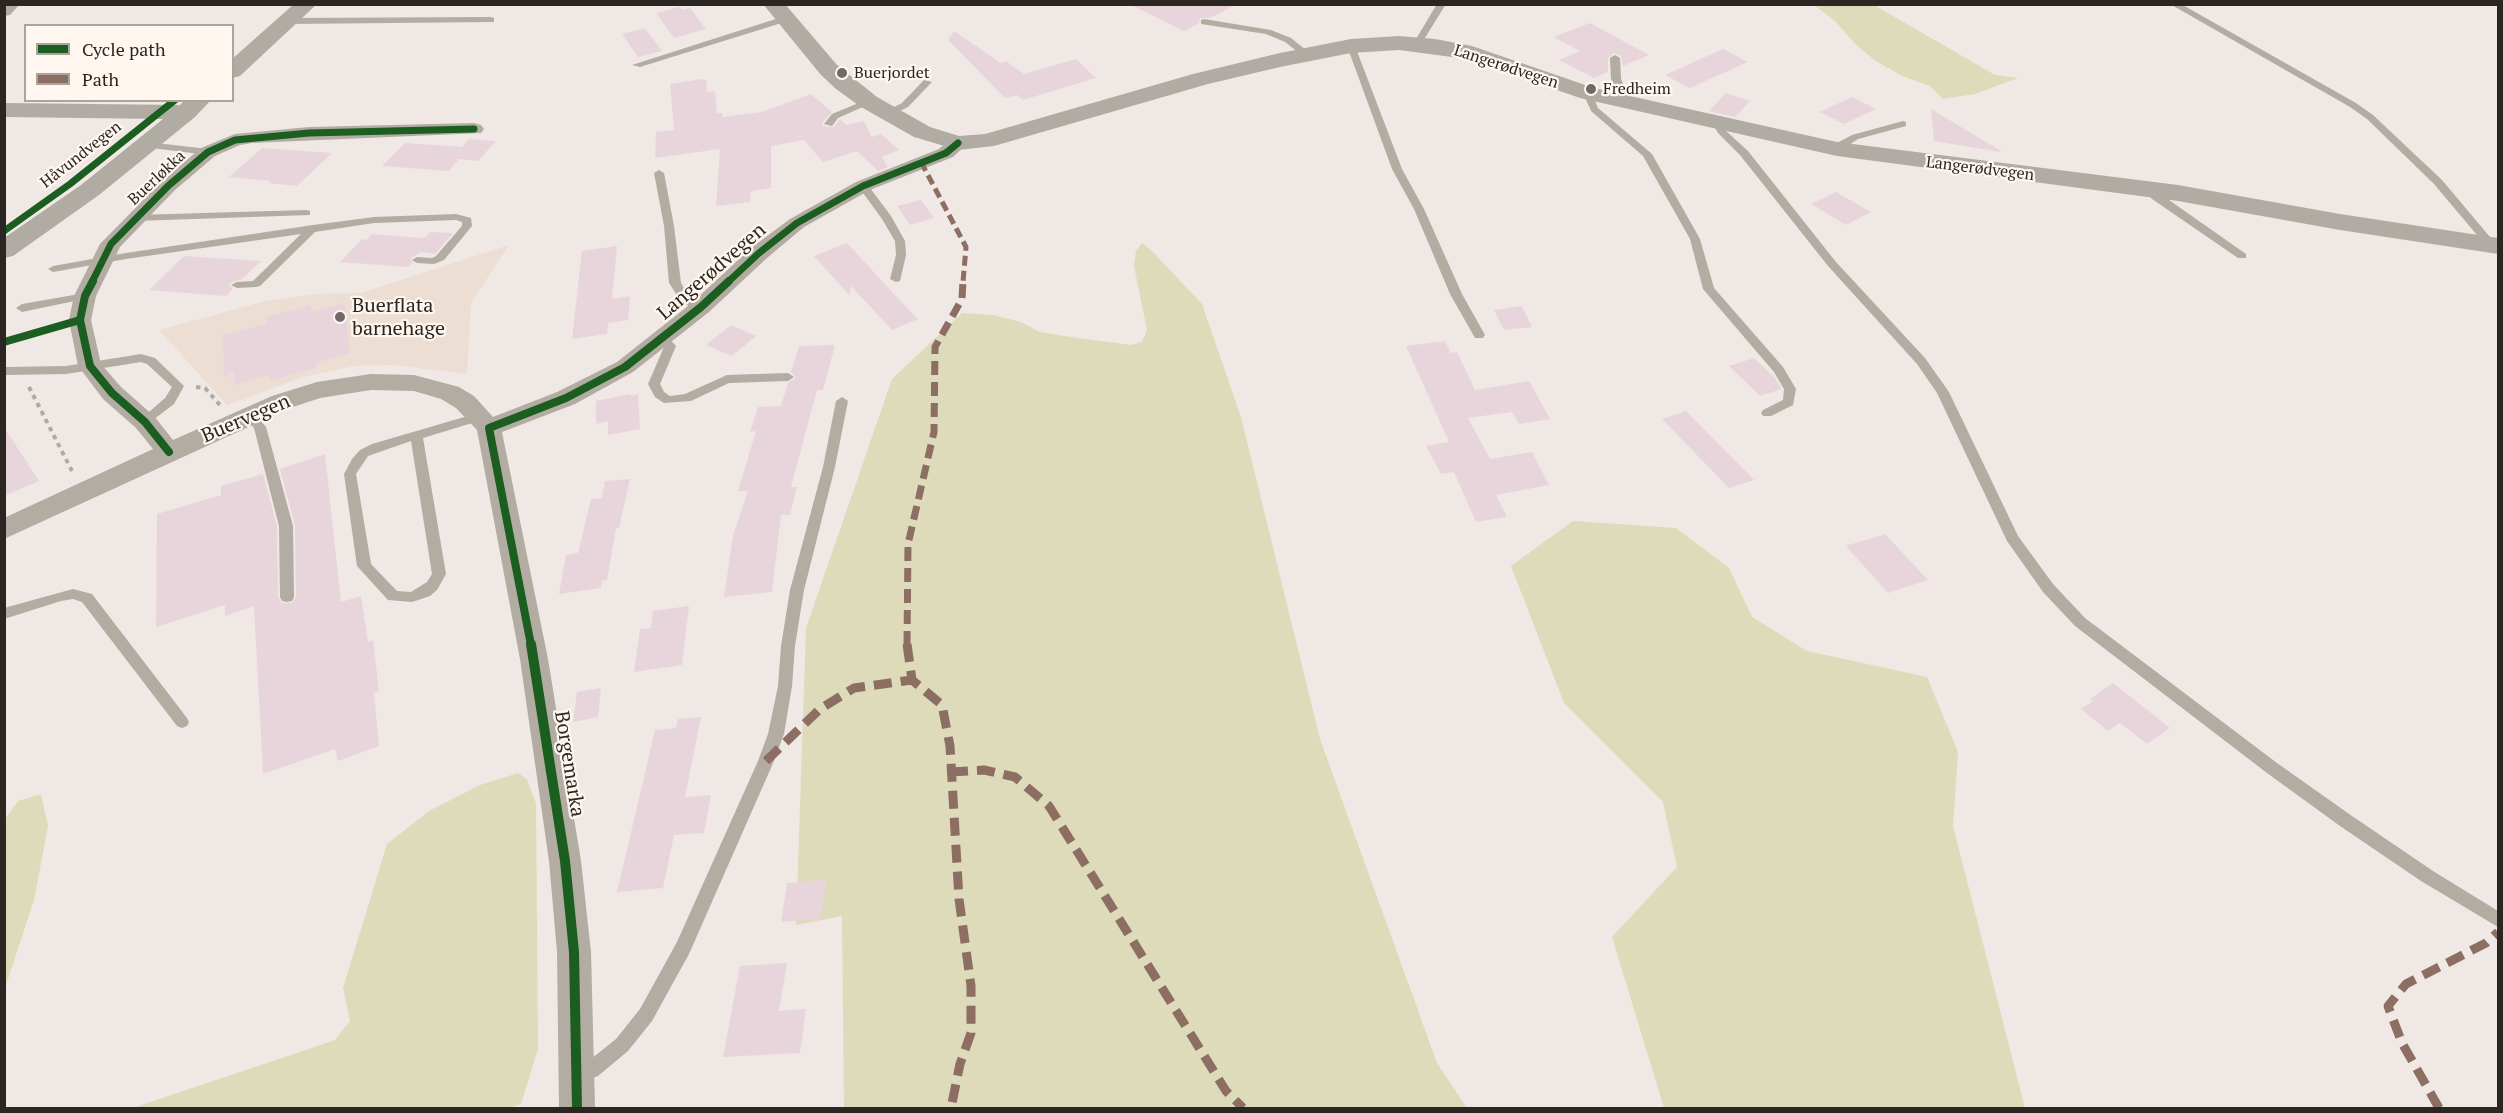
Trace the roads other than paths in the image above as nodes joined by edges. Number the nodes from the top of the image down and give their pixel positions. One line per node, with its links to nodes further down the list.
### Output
1 (12, 4): 5 (street)
2 (307, 4): 8 (main road)
3 (1442, 4): 10 (lane)
4 (2174, 4): 36 (lane)
5 (4, 11)
6 (779, 12): 14 (lane); 20 (main road)
7 (491, 20): 8 (lane)
8 (288, 21): 15 (main road)
9 (1204, 22): 12 (lane)
10 (1417, 44): 11 (main road, Langerødvegen); 17 (main road, Langerødvegen)
11 (1351, 46): 12 (main road, Langerødvegen); 47 (lane)
12 (1306, 54): 26 (main road, Langerødvegen)
13 (1615, 58): 18 (lane)
14 (637, 66)
15 (234, 69)
16 (927, 82): 20 (lane)
17 (1588, 93): 18 (main road, Langerødvegen); 53 (lane)
18 (1623, 102): 22 (main road, Langerødvegen)
19 (194, 106): 21 (main road); 27 (main road, Håvundvegen)
20 (878, 108): 23 (lane); 26 (main road)
21 (4, 110)
22 (1717, 123): 28 (main road, Langerødvegen); 63 (lane)
23 (829, 124)
24 (1903, 124): 28 (lane)
25 (474, 129): 29 (street, Buerløkka)
26 (958, 143): 31 (street, Langerødvegen)
27 (147, 146): 29 (lane); 37 (main road, Håvundvegen)
28 (1837, 149): 32 (main road, Langerødvegen)
29 (208, 152): 34 (street, Buerløkka)
30 (659, 173): 45 (lane)
31 (863, 186): 42 (lane); 45 (street, Langerødvegen)
32 (2149, 189): 36 (main road, Langerødvegen); 38 (lane)
33 (306, 213): 34 (lane, Buerløkka)
34 (135, 218): 40 (street, Buerløkka)
35 (313, 228): 39 (lane); 40 (lane); 43 (lane)
36 (2495, 245)
37 (4, 250)
38 (2242, 256)
39 (417, 260)
40 (100, 263): 41 (lane); 44 (street, Buerløkka)
41 (53, 269)
42 (896, 279)
43 (237, 285)
44 (85, 296): 46 (lane); 49 (street, Buerløkka)
45 (701, 307): 48 (street, Langerødvegen)
46 (22, 308)
47 (1479, 336)
48 (663, 339): 51 (lane); 56 (street, Langerødvegen)
49 (90, 366): 50 (lane); 55 (street, Buerløkka); 55 (lane)
50 (4, 371)
51 (788, 377)
52 (842, 401): 64 (lane)
53 (1767, 413)
54 (250, 416): 56 (street, Buervegen); 58 (street, Buervegen); 60 (lane)
55 (145, 422): 58 (street, Buerløkka)
56 (484, 423): 57 (lane); 64 (street, Borgemarka)
57 (416, 435): 57 (lane)
58 (169, 452): 59 (street, Buervegen)
59 (4, 529)
60 (287, 597)
61 (4, 614): 62 (lane)
62 (182, 722)
63 (2499, 920)
64 (578, 1075): 65 (street, Borgemarka)
65 (577, 1108)

